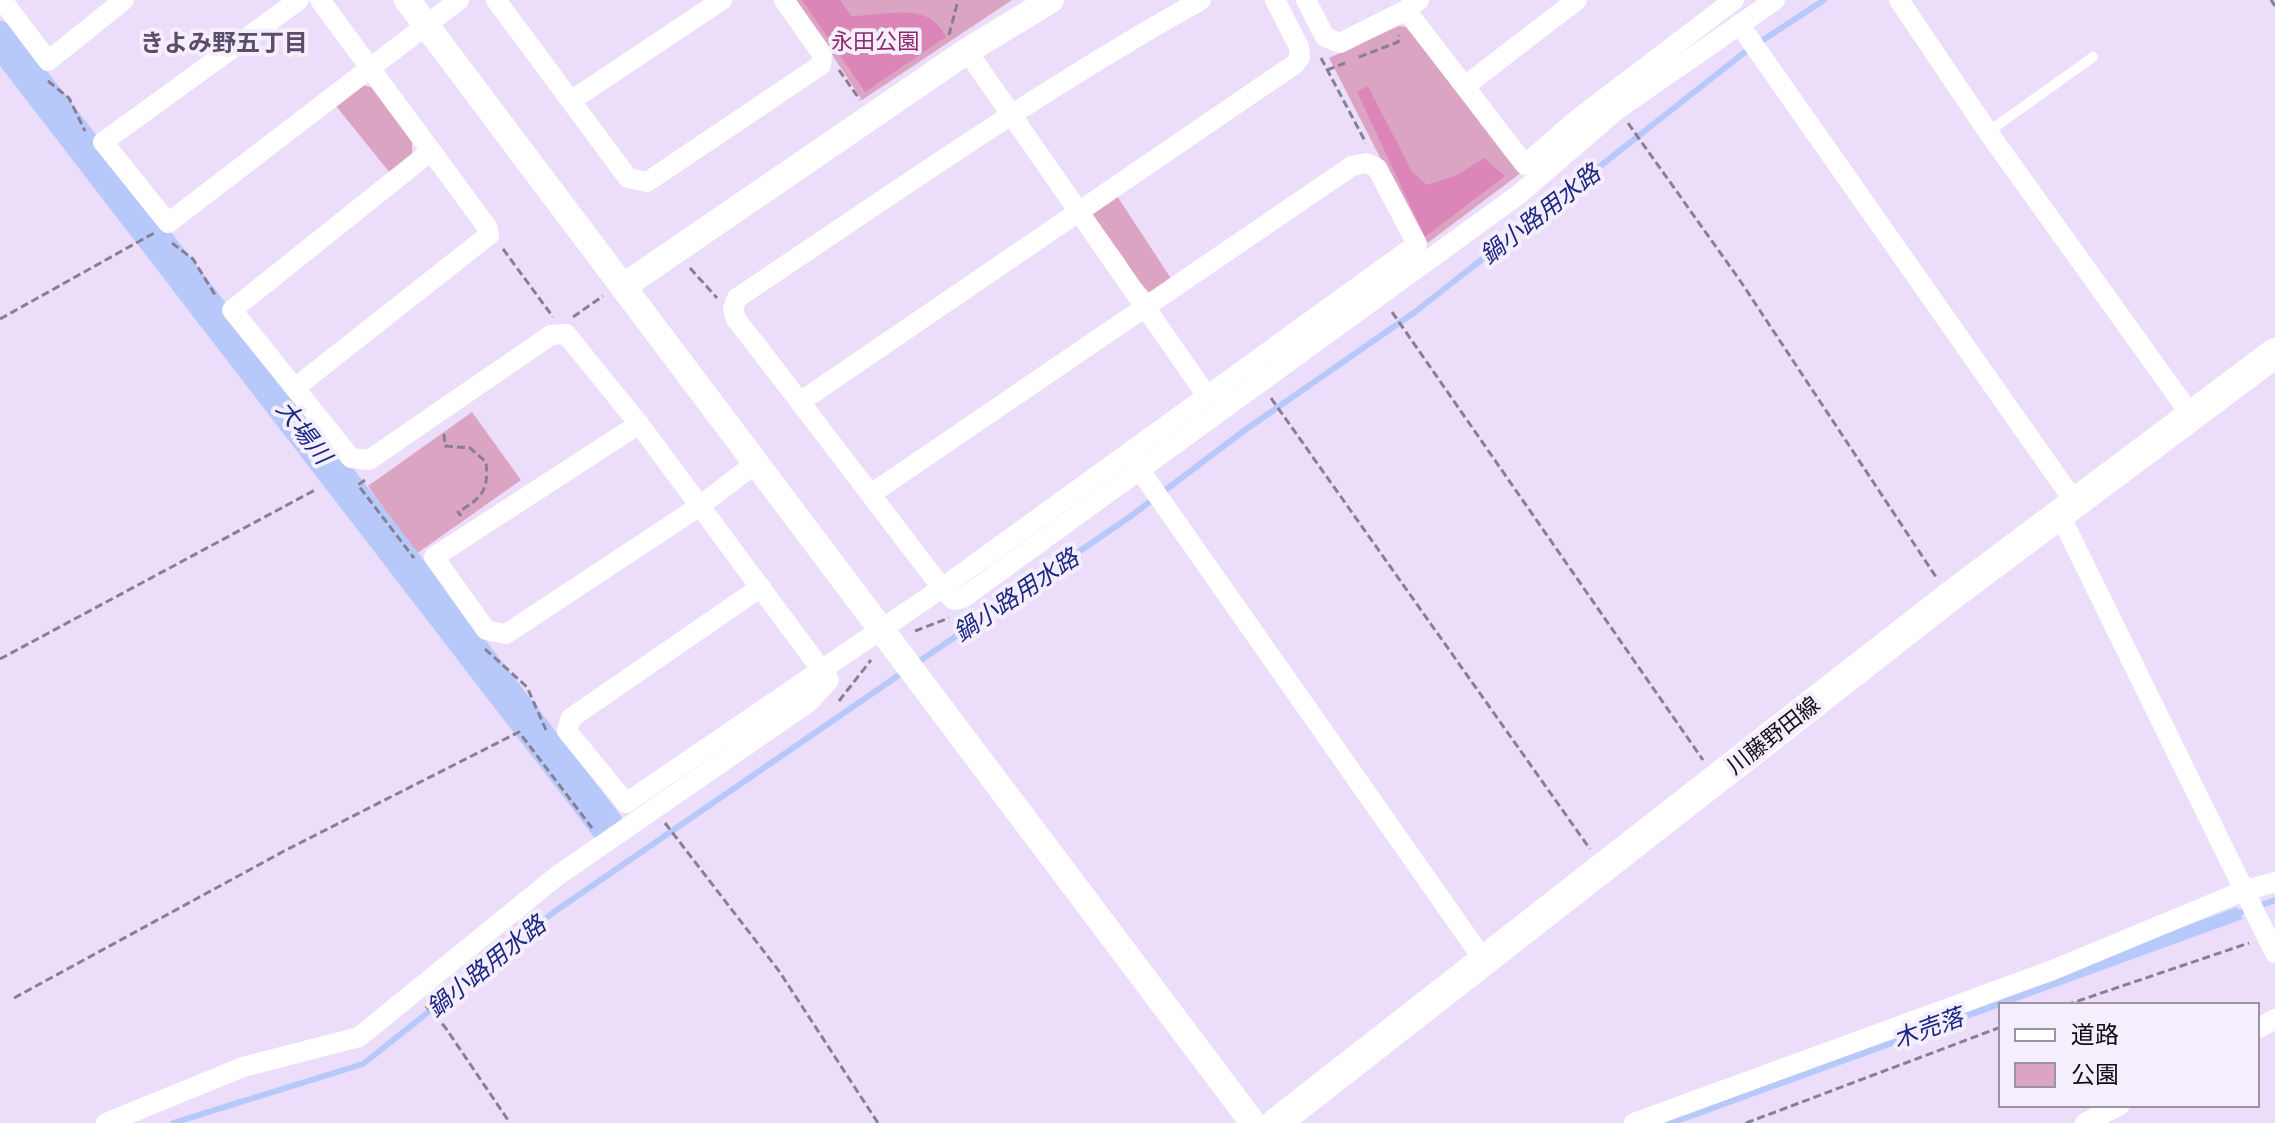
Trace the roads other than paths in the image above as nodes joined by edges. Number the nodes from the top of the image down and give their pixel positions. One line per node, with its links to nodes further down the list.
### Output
1 (2, 0): 2 (street)
2 (124, 0)
3 (299, 0): 23 (street)
4 (320, 0): 23 (street)
5 (407, 0): 19 (street)
6 (459, 0): 19 (street)
7 (722, 0): 25 (street)
8 (784, 0): 25 (street)
9 (1051, 0): 21 (street)
10 (1201, 0): 26 (street)
11 (1275, 0): 29 (street)
12 (1306, 0): 18 (street)
13 (1577, 0): 24 (street)
14 (1734, 0): 24 (street)
15 (1775, 0): 20 (street)
16 (1899, 0): 27 (street)
17 (506, 3): 25 (street)
18 (1413, 5): 24 (street)
19 (427, 27): 23 (street); 30 (street)
20 (1750, 40): 39 (street); 42 (street)
21 (961, 47): 26 (street); 30 (street)
22 (2093, 57): 27 (lane)
23 (369, 69): 28 (street)
24 (1465, 86)
25 (572, 100)
26 (1011, 115): 29 (street); 35 (street)
27 (1988, 132): 36 (street)
28 (431, 151): 33 (street); 33 (street)
29 (1076, 212): 31 (street); 35 (street)
30 (615, 290): 38 (street)
31 (1144, 308): 34 (street); 34 (street); 40 (street)
32 (2275, 353): 36 (main road, 川藤野田線)
33 (296, 387): 37 (street)
34 (1207, 396): 44 (street)
35 (800, 402): 40 (street)
36 (2191, 415): 42 (main road, 川藤野田線)
37 (639, 424): 41 (street); 41 (street)
38 (756, 463): 41 (street); 45 (street)
39 (1139, 469): 44 (street); 50 (street)
40 (871, 494): 44 (street)
41 (700, 506): 43 (street)
42 (2066, 507): 48 (street); 50 (main road, 川藤野田線)
43 (761, 587): 46 (street); 46 (street)
44 (942, 588): 45 (street)
45 (884, 629): 46 (street); 53 (street)
46 (823, 671): 52 (street)
47 (2275, 882): 48 (street)
48 (2243, 891): 49 (street); 55 (street)
49 (2271, 945)
50 (1483, 959): 54 (main road, 川藤野田線)
51 (2116, 1107): 56 (street)
52 (106, 1123)
53 (1253, 1123)
54 (1276, 1123)
55 (1634, 1123)
56 (2085, 1123)

